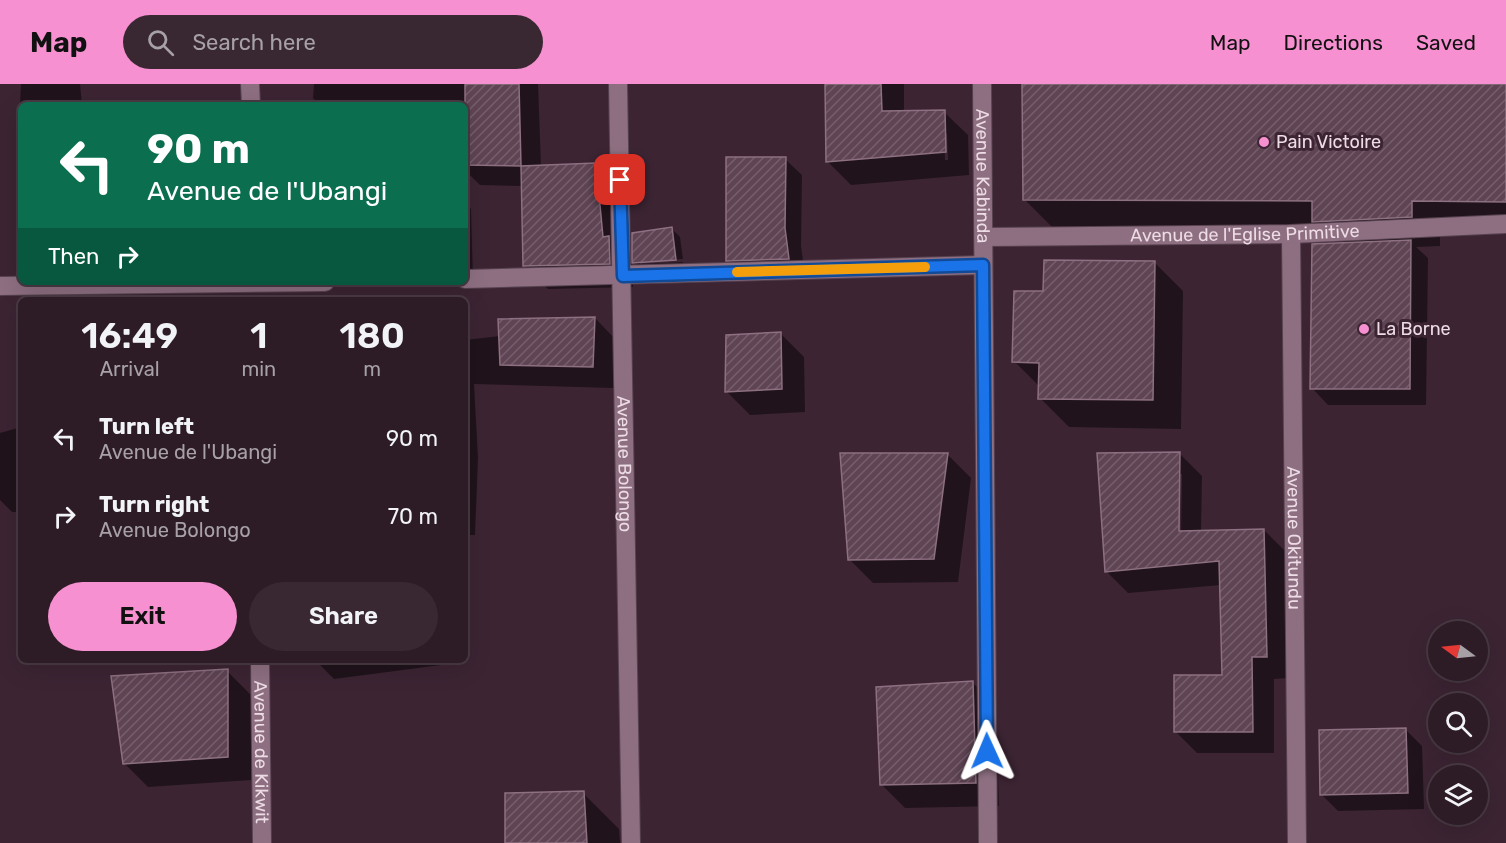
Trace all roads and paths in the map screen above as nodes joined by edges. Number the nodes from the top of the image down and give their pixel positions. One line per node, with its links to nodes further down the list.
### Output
1 (250, 84): 4 (street)
2 (618, 84): 9 (street, Avenue Bolongo)
3 (982, 84): 7 (street, Avenue Kabinda)
4 (251, 102)
5 (1506, 224): 6 (street, Avenue de l'Eglise Primitive)
6 (1291, 234): 7 (street, Avenue de l'Eglise Primitive); 18 (street, Avenue Okitundu)
7 (984, 237): 8 (street, Avenue Kabinda)
8 (983, 265): 9 (street); 17 (street, Avenue Kabinda)
9 (623, 276): 10 (street); 16 (street, Avenue Bolongo)
10 (468, 279)
11 (290, 285): 13 (street)
12 (0, 286): 13 (street)
13 (255, 288)
14 (260, 663): 15 (street, Avenue de Kikwit)
15 (262, 843)
16 (631, 843)
17 (988, 843)
18 (1297, 843)

